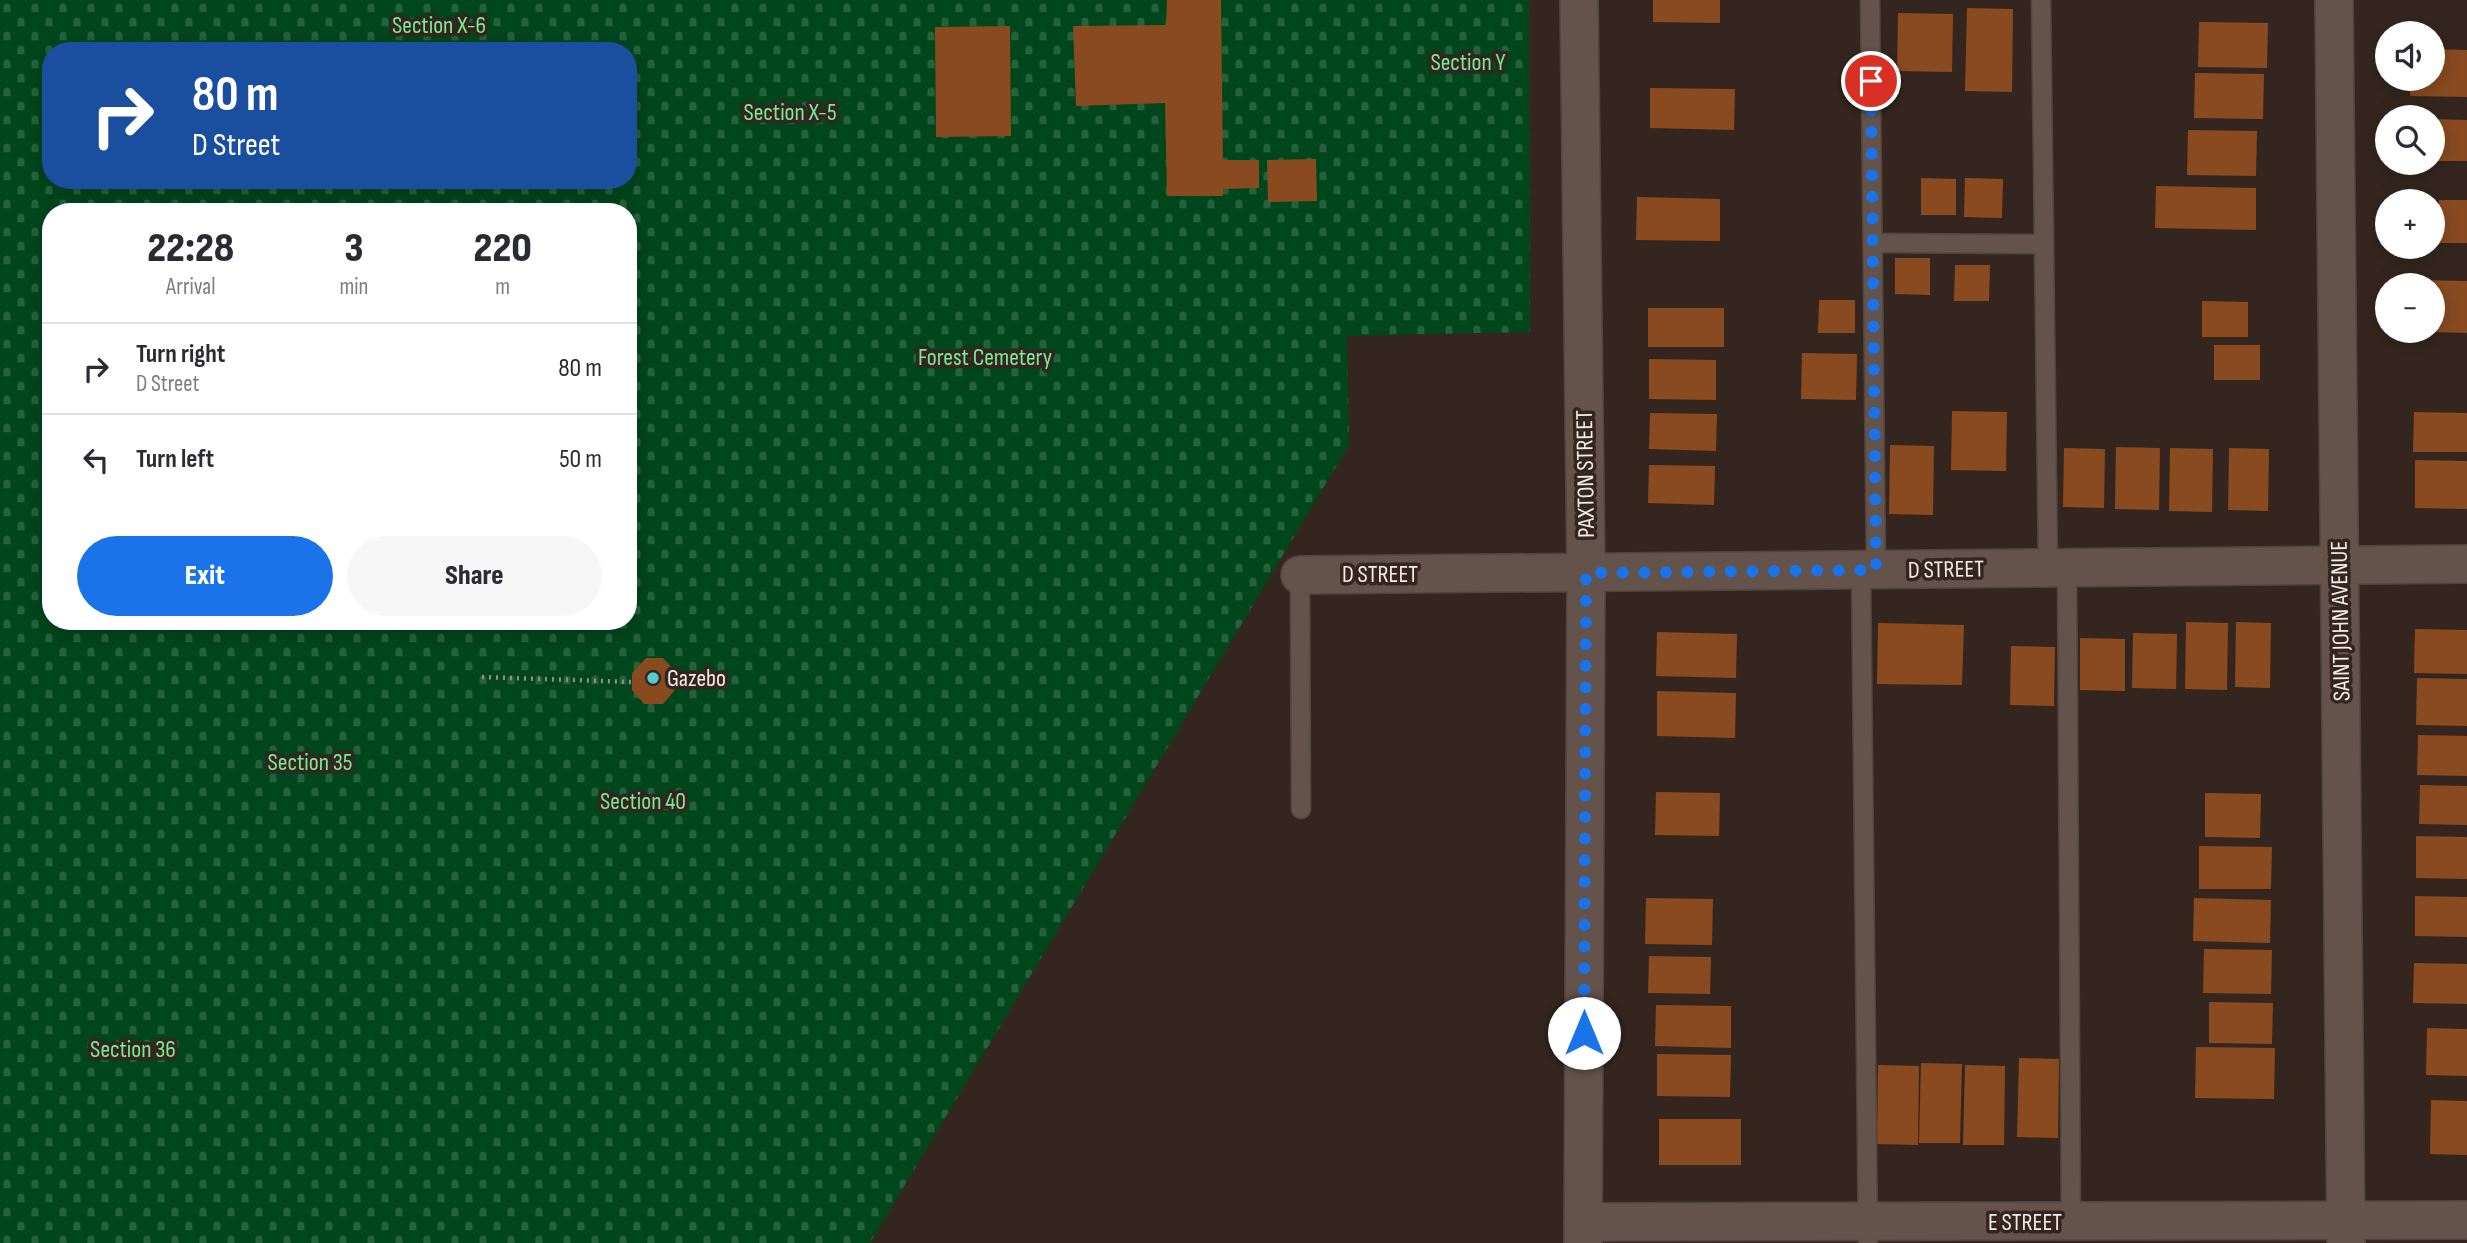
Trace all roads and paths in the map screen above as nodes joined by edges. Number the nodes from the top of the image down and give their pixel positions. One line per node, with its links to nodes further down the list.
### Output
1 (1579, 0): 11 (street, PAXTON STREET)
2 (1870, 0): 5 (lane)
3 (2041, 0): 6 (lane)
4 (2334, 0): 8 (street, SAINT JOHN AVENUE)
5 (1872, 243): 6 (lane); 10 (lane)
6 (2044, 244): 9 (lane)
7 (2467, 564): 8 (street, D STREET)
8 (2340, 565): 9 (street, D STREET); 19 (street, SAINT JOHN AVENUE)
9 (2058, 568): 10 (street, D STREET); 17 (lane)
10 (1869, 570): 11 (street, D STREET); 18 (lane)
11 (1586, 573): 12 (street, D STREET); 20 (street, PAXTON STREET)
12 (1300, 575): 15 (lane)
13 (482, 677): 14 (path)
14 (632, 682)
15 (1301, 809)
16 (2467, 1220): 19 (street, E STREET)
17 (2069, 1229): 18 (street, E STREET); 19 (street, E STREET)
18 (1868, 1232): 20 (street, E STREET)
19 (2346, 1232)
20 (1583, 1233)

